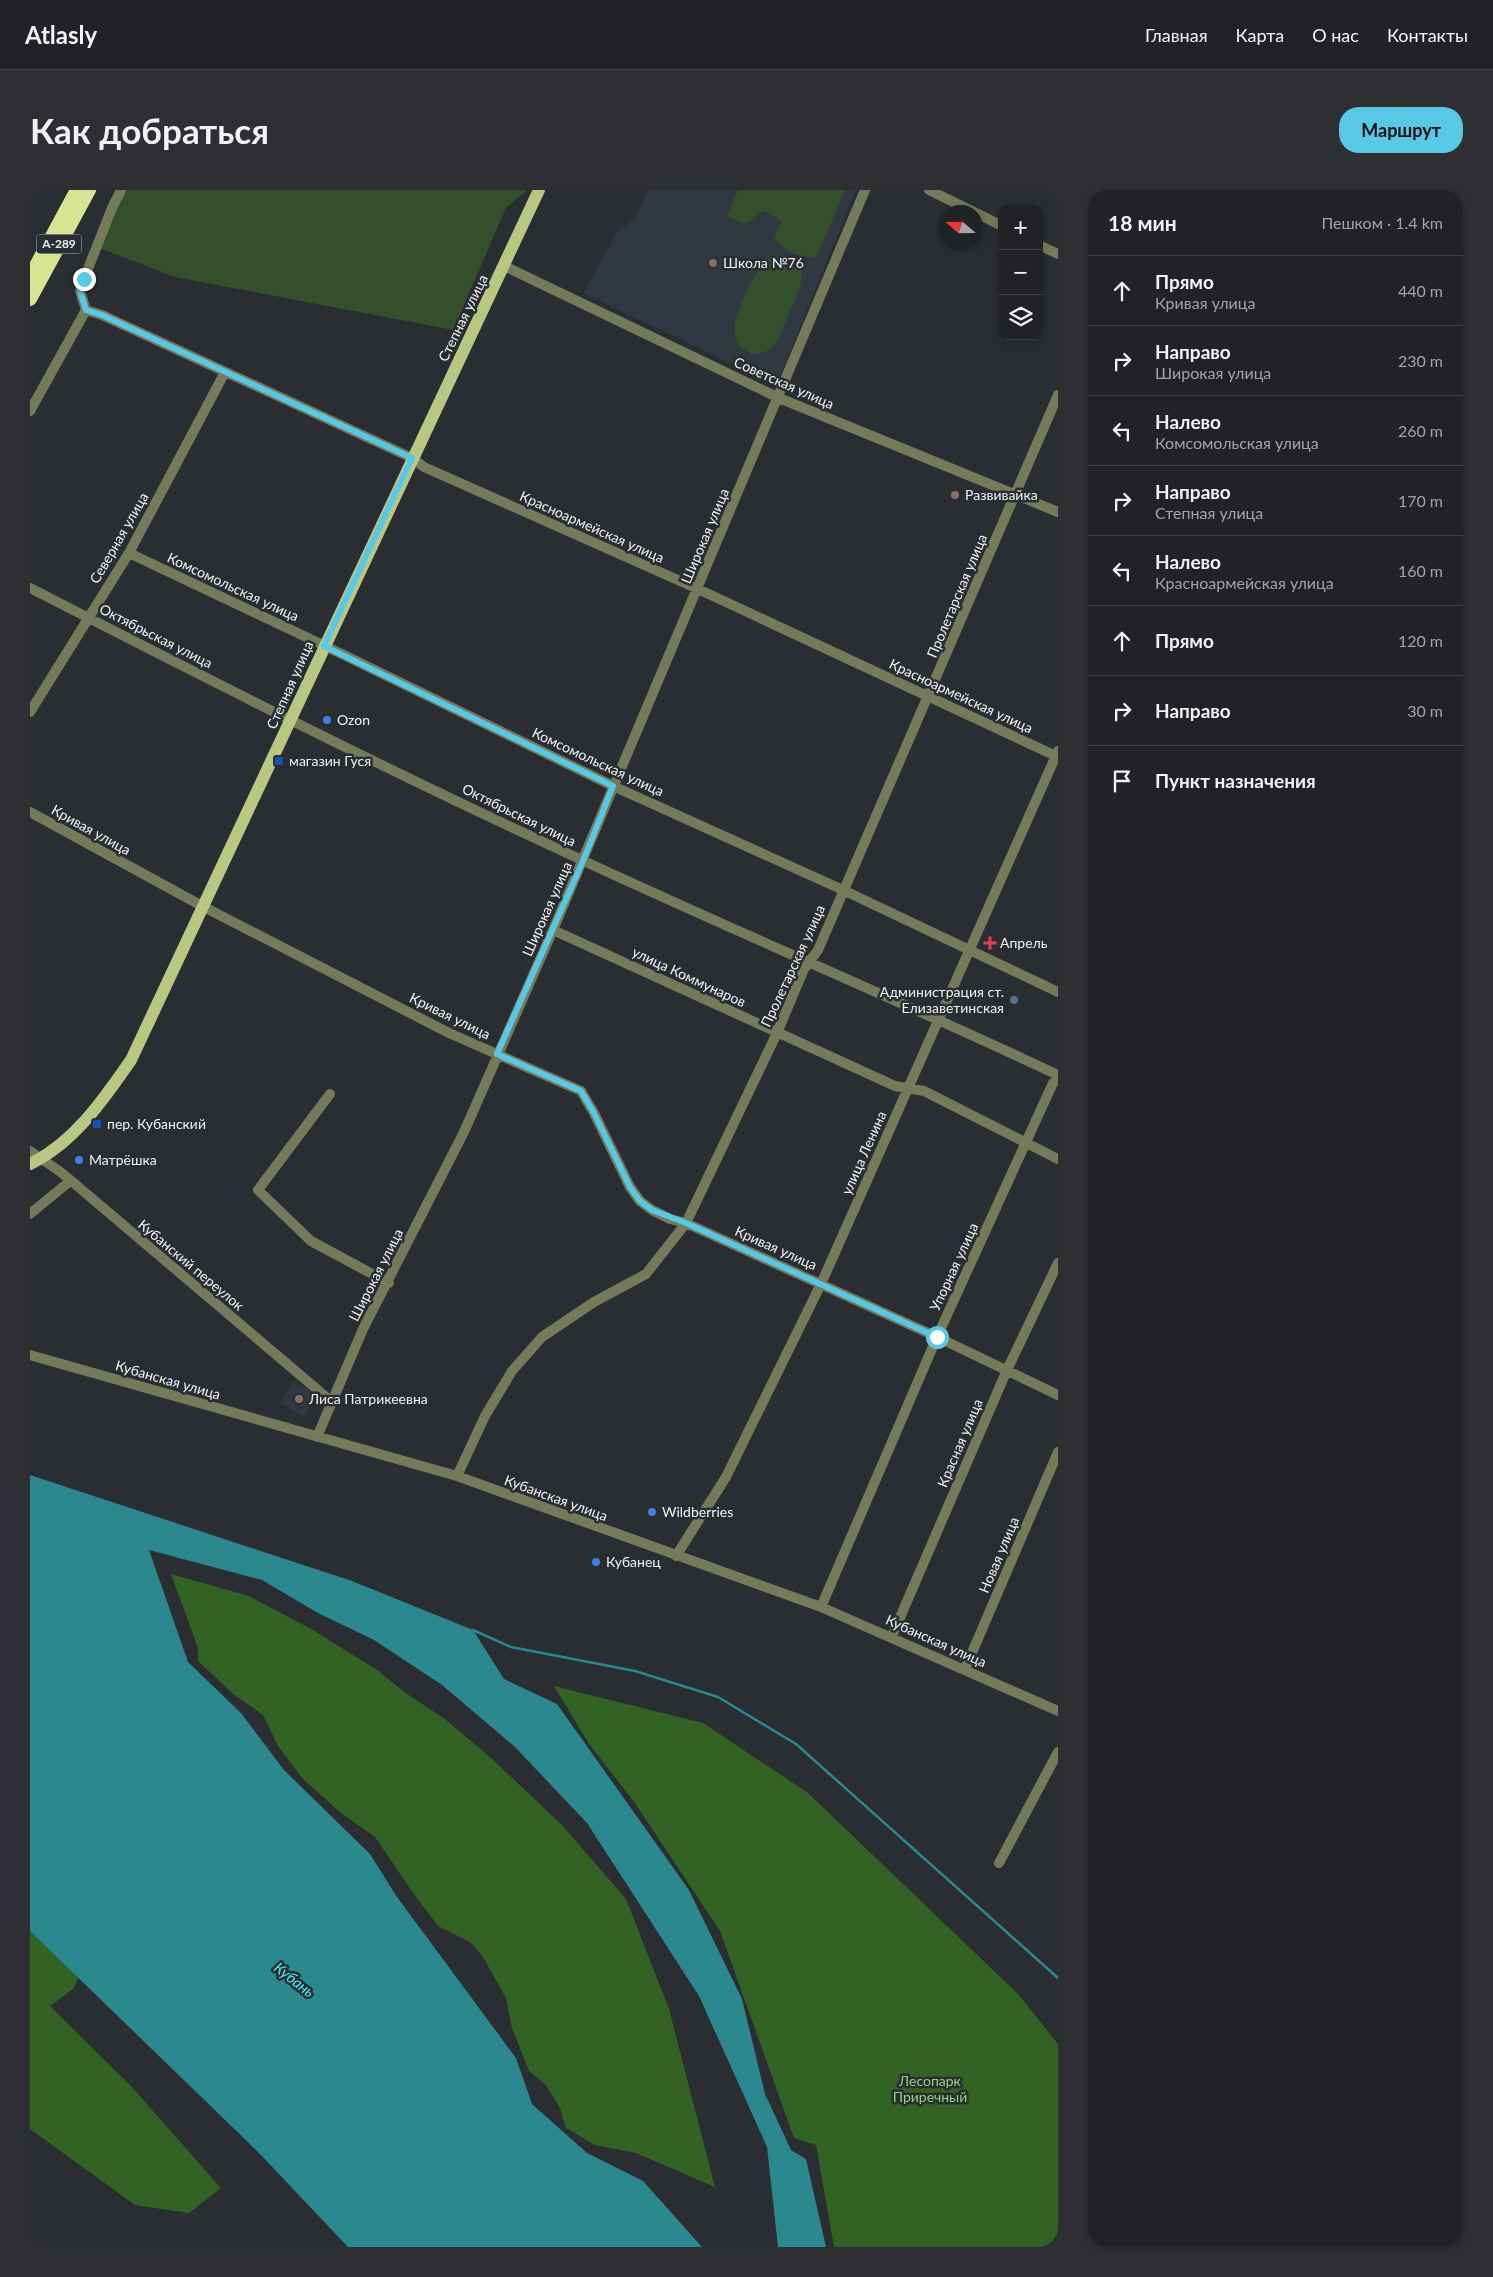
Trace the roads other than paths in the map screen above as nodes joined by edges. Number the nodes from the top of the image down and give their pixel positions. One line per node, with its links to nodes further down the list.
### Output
1 (77, 190): 13 (highway, А-289)
2 (89, 190): 14 (highway, А-289)
3 (122, 190): 15 (street)
4 (539, 190): 12 (main road, Степная улица)
5 (866, 190): 18 (street, Широкая улица)
6 (929, 190): 7 (street)
7 (959, 205)
8 (983, 217): 9 (street)
9 (998, 224)
10 (1043, 247): 11 (street)
11 (1058, 254)
12 (504, 266): 18 (street, Советская улица); 20 (main road, Степная улица)
13 (30, 277)
14 (30, 299)
15 (86, 310): 16 (street, Красноармейская улица); 19 (street)
16 (225, 372): 20 (street, Красноармейская улица); 23 (street, Северная улица)
17 (1058, 395): 21 (street, Пролетарская улица)
18 (779, 398): 21 (street, Советская улица); 25 (street, Широкая улица)
19 (30, 411)
20 (412, 458): 25 (street, Красноармейская улица); 27 (main road, Степная улица)
21 (1016, 495): 22 (street, Советская улица); 28 (street, Пролетарская улица)
22 (1058, 512)
23 (129, 553): 26 (street, Северная улица); 27 (street, Комсомольская улица)
24 (30, 588): 26 (street, Октябрьская улица)
25 (698, 589): 28 (street, Красноармейская улица); 32 (street, Широкая улица)
26 (89, 618): 29 (street, Северная улица); 30 (street, Октябрьская улица)
27 (324, 646): 30 (main road, Степная улица); 32 (street, Комсомольская улица)
28 (929, 696): 31 (street, Красноармейская улица); 35 (street, Пролетарская улица)
29 (30, 712)
30 (292, 719): 34 (street, Октябрьская улица); 36 (main road, Степная улица)
31 (1057, 755): 38 (street, улица Ленина)
32 (613, 786): 34 (street, Широкая улица); 35 (street, Комсомольская улица)
33 (30, 812): 36 (street, Кривая улица)
34 (583, 861): 37 (street, Широкая улица); 39 (street, Октябрьская улица)
35 (842, 890): 38 (street, Комсомольская улица); 39 (street, Пролетарская улица)
36 (202, 906): 43 (street, Кривая улица); 51 (main road, Степная улица)
37 (553, 930): 42 (street, улица Коммунаров); 43 (street, Широкая улица)
38 (969, 951): 40 (street, Комсомольская улица); 41 (street, улица Ленина)
39 (810, 962): 41 (street, Октябрьская улица); 42 (street, Пролетарская улица)
40 (1058, 992)
41 (939, 1019): 44 (street, Октябрьская улица); 46 (street, улица Ленина)
42 (777, 1033): 46 (street, улица Коммунаров); 54 (street, Пролетарская улица)
43 (497, 1054): 54 (street, Кривая улица); 56 (street, Широкая улица)
44 (1058, 1075)
45 (1058, 1079): 48 (street, Упорная улица)
46 (908, 1087): 48 (street, улица Коммунаров); 57 (street, улица Ленина)
47 (330, 1094): 56 (street)
48 (1026, 1144): 50 (street, улица Коммунаров); 58 (street, Упорная улица)
49 (30, 1152): 51 (street, Кубанский переулок)
50 (1058, 1159)
51 (36, 1161): 52 (street, Кубанский переулок)
52 (70, 1181): 53 (street); 62 (street, Кубанский переулок)
53 (30, 1214)
54 (686, 1223): 57 (street, Кривая улица); 65 (street, Пролетарская улица)
55 (1058, 1263): 60 (street, Красная улица)
56 (389, 1283): 62 (street, Широкая улица)
57 (821, 1284): 58 (street, Кривая улица); 66 (street, улица Ленина)
58 (937, 1337): 60 (street, Кривая улица); 67 (street, Упорная улица)
59 (30, 1355): 63 (street, Кубанская улица)
60 (1007, 1370): 61 (street, Кривая улица); 68 (street, Красная улица)
61 (1058, 1395)
62 (332, 1402): 63 (street, Широкая улица)
63 (317, 1437): 65 (street, Кубанская улица)
64 (1058, 1452): 69 (street, Новая улица)
65 (457, 1476): 66 (street, Кубанская улица)
66 (676, 1556): 67 (street, Кубанская улица)
67 (821, 1607): 68 (street, Кубанская улица)
68 (892, 1636): 69 (street, Кубанская улица)
69 (965, 1669): 70 (street, Кубанская улица)
70 (1058, 1711)
71 (1058, 1752): 72 (street)
72 (998, 1863)

